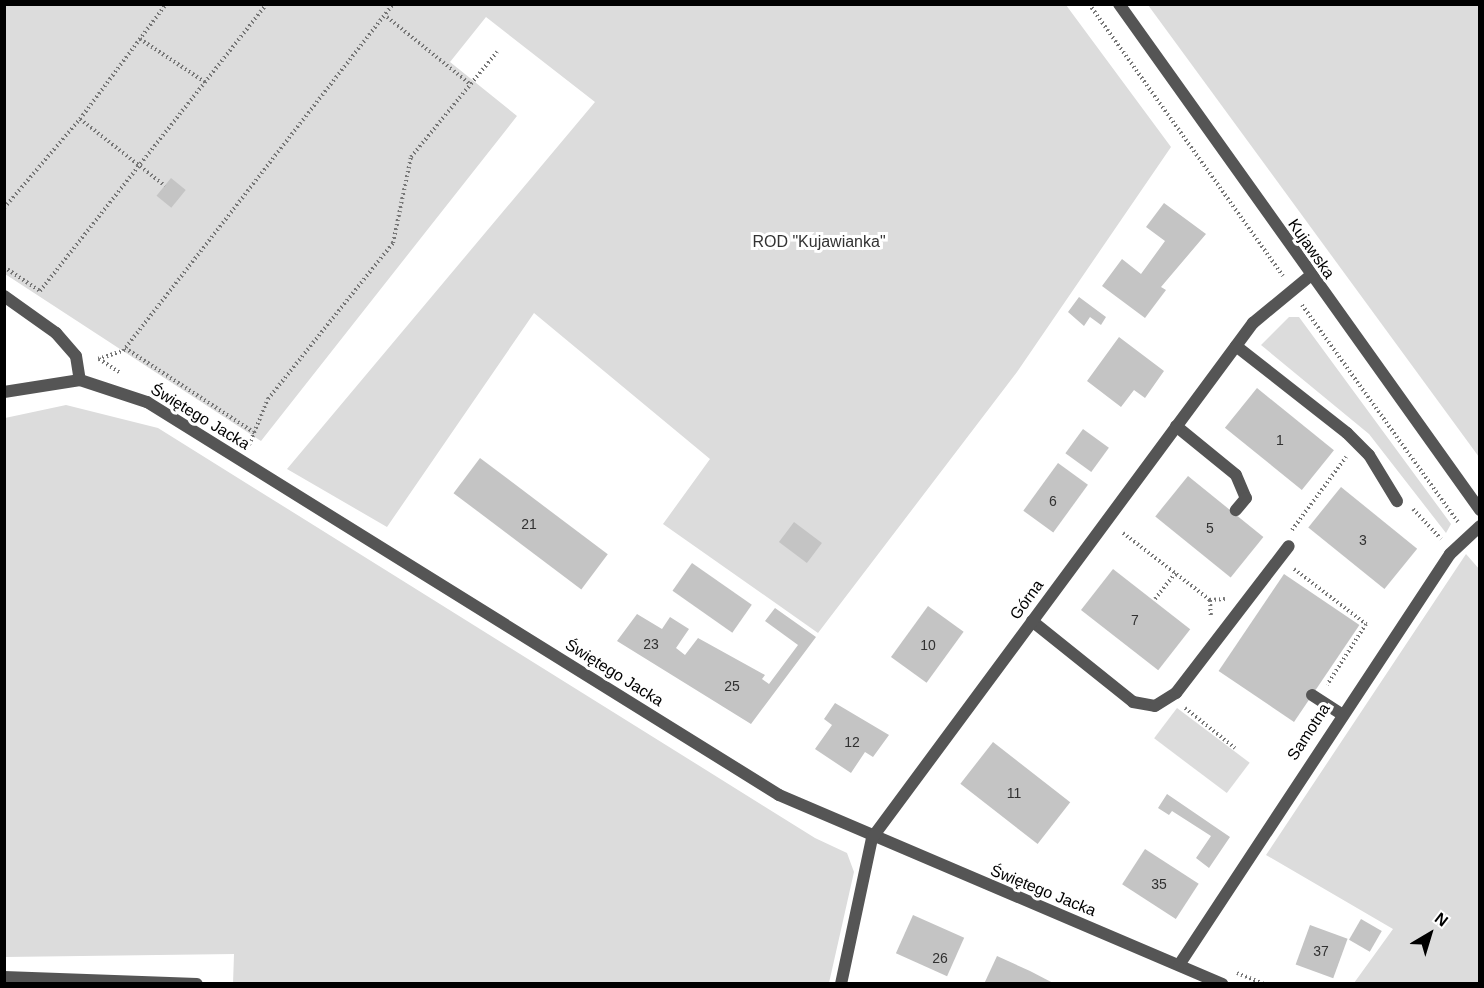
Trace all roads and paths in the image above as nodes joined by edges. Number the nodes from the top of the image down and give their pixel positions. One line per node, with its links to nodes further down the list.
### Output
1 (166, 4): 7 (path)
2 (267, 4): 9 (path)
3 (393, 4): 6 (path)
4 (1089, 4): 17 (path)
5 (1119, 4): 16 (street, Kujawska)
6 (387, 17): 10 (path); 20 (path)
7 (140, 39): 9 (path); 11 (path)
8 (496, 52): 10 (path)
9 (205, 82): 12 (path)
10 (470, 84): 25 (path)
11 (80, 118): 12 (path); 14 (path)
12 (140, 166): 13 (path); 15 (path)
13 (165, 186)
14 (4, 207)
15 (4, 267)
16 (1310, 276): 17 (street, Górna); 33 (street, Kujawska)
17 (1291, 287): 19 (street, Górna); 36 (path)
18 (4, 296): 22 (street)
19 (1236, 346): 24 (street, Górna); 27 (street)
20 (125, 348): 21 (path); 25 (path)
21 (126, 375)
22 (80, 380): 23 (street, Świętego Jacka); 48 (street, Świętego Jacka)
23 (4, 392)
24 (1176, 426): 32 (street); 43 (street, Górna)
25 (255, 433): 28 (path)
26 (237, 443): 28 (path)
27 (1358, 445): 30 (street); 38 (path)
28 (247, 449): 29 (path)
29 (255, 454)
30 (1397, 501)
31 (1412, 508): 37 (path)
32 (1236, 510)
33 (1479, 510)
34 (1479, 526): 36 (street, Samotna)
35 (1123, 533): 40 (path)
36 (1468, 537): 46 (street, Samotna)
37 (1443, 541)
38 (1289, 546): 39 (street)
39 (1279, 557): 41 (street); 45 (path)
40 (1175, 573): 41 (path); 42 (path)
41 (1250, 596): 44 (street)
42 (1155, 599)
43 (1032, 621): 44 (street); 48 (street, Górna)
44 (1170, 696): 47 (path)
45 (1315, 697): 46 (street)
46 (1341, 714): 49 (street, Samotna)
47 (1235, 748)
48 (872, 838): 49 (street, Świętego Jacka); 53 (street, Górna)
49 (1179, 965): 54 (street, Świętego Jacka)
50 (1232, 971): 55 (path)
51 (4, 977): 52 (street)
52 (197, 984)
53 (841, 984)
54 (1222, 984)
55 (1264, 984)

